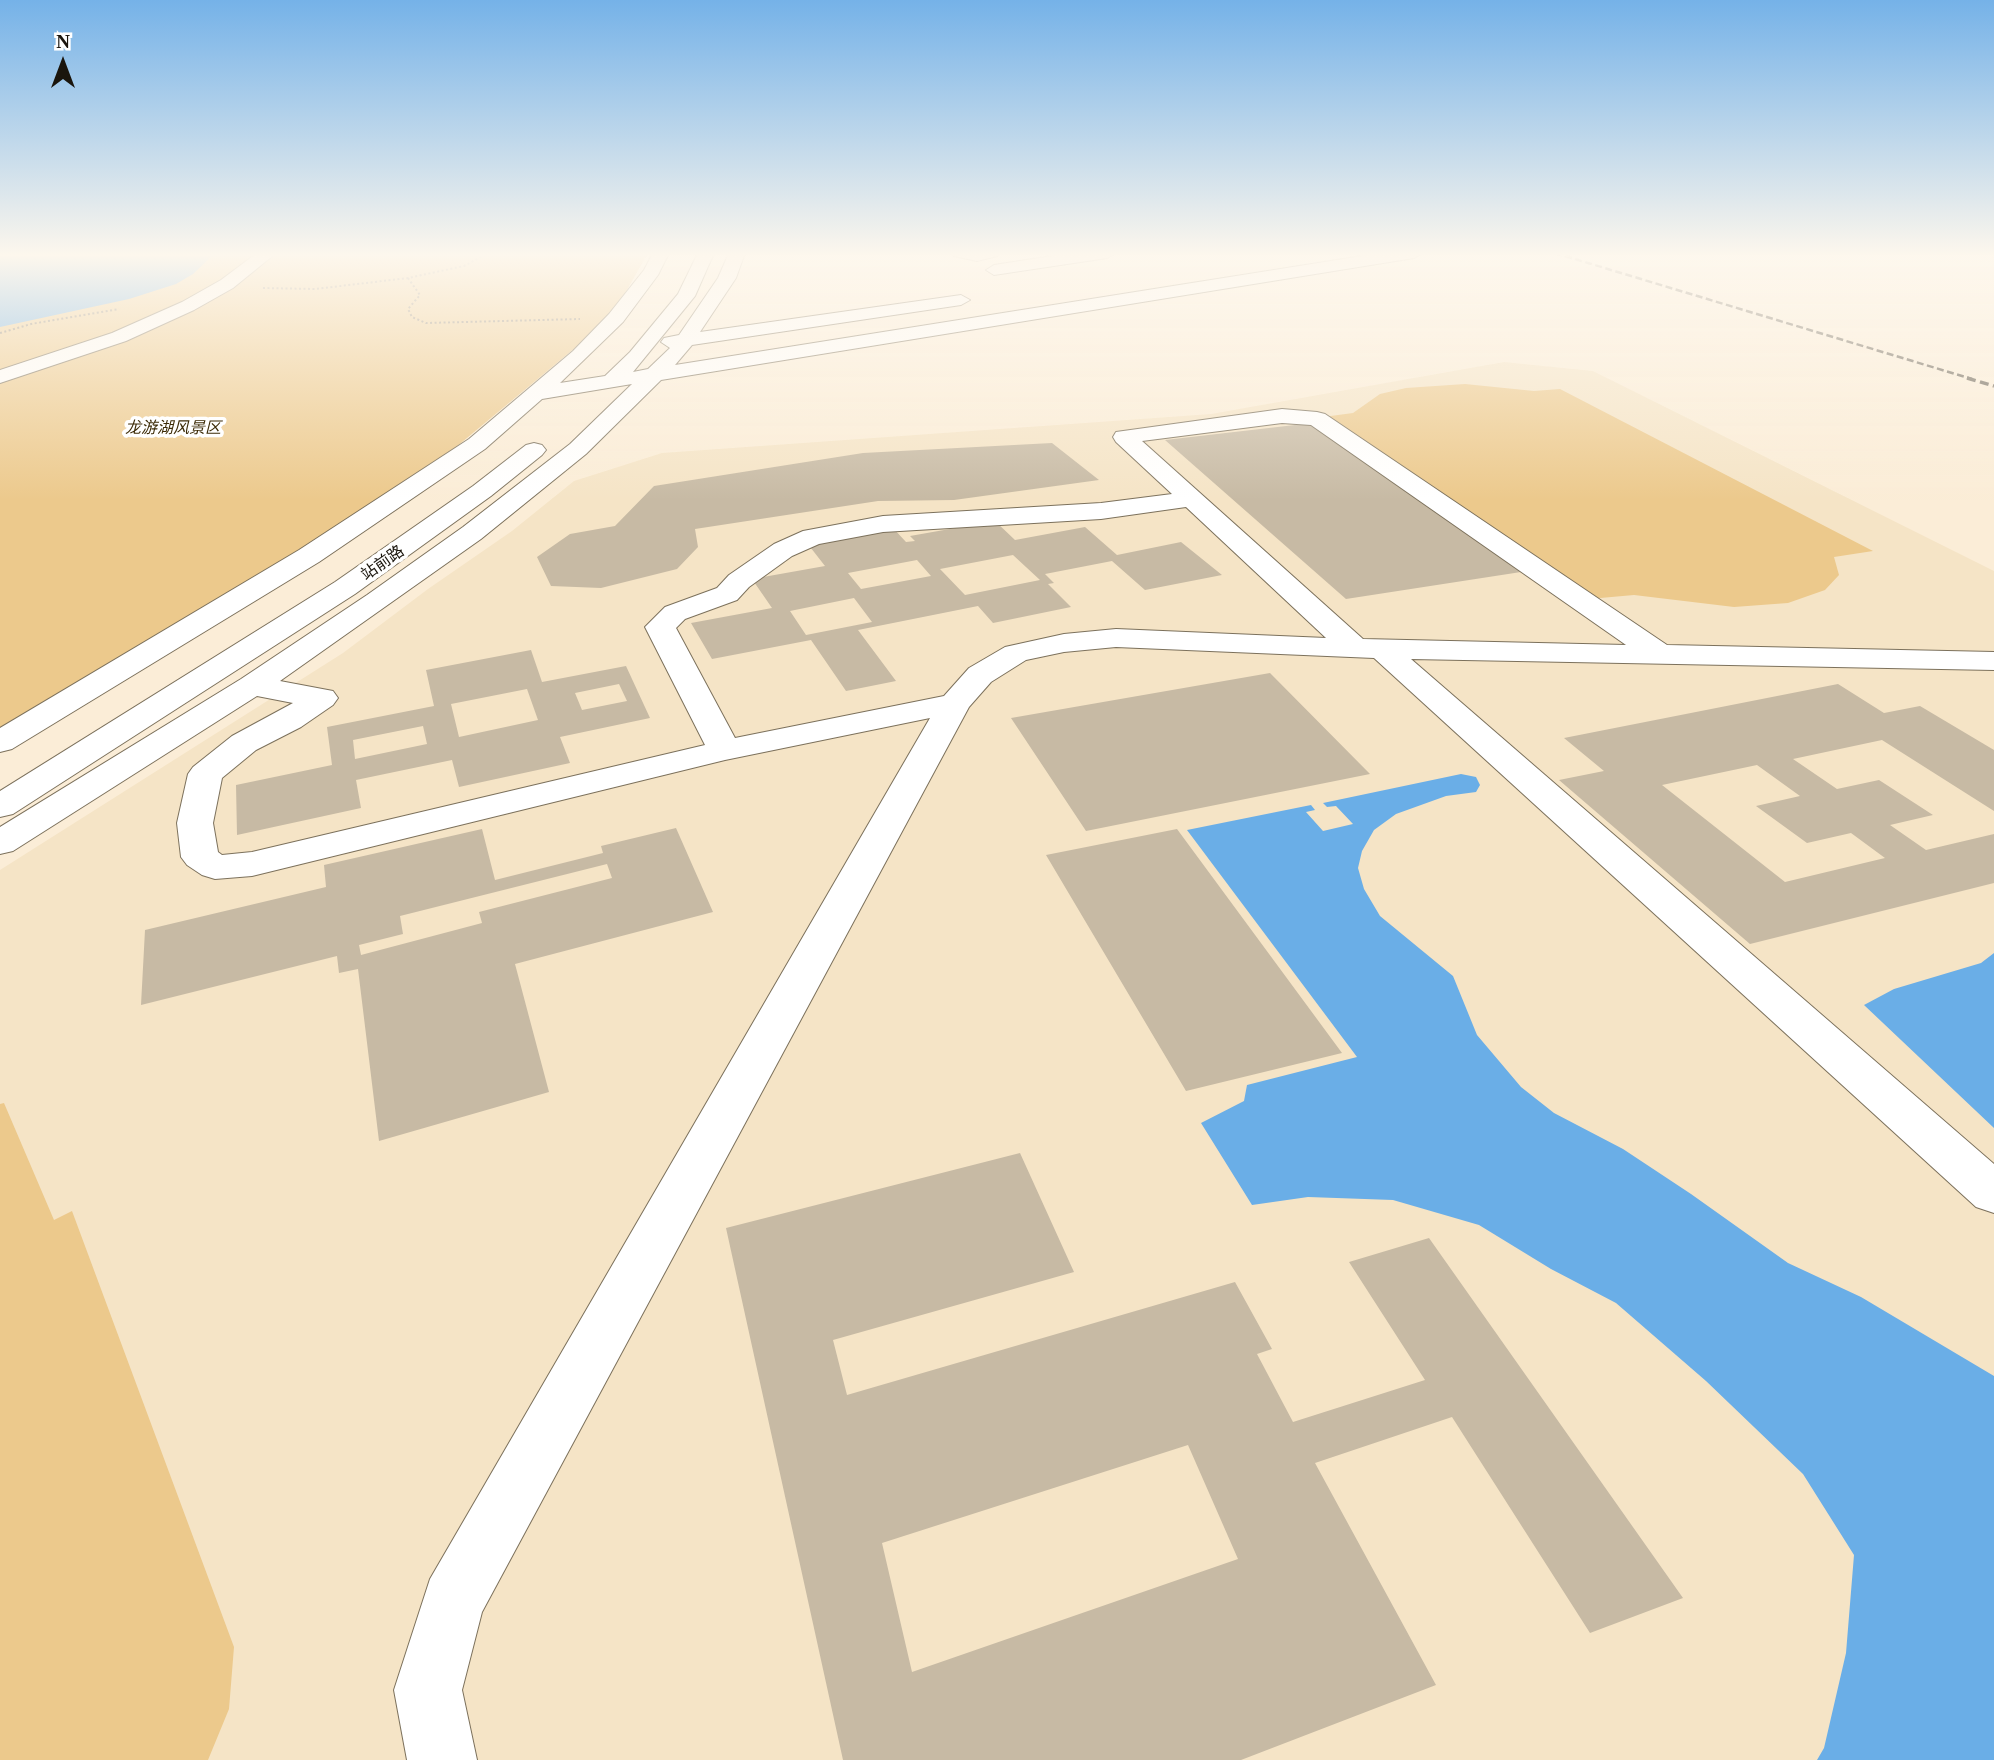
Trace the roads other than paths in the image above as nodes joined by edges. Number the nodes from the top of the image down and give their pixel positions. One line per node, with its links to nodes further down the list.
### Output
1 (123, 335): 10 (street)
2 (626, 335): 9 (street)
3 (635, 335): 9 (street, 站前路)
4 (643, 335): 9 (street, 站前路)
5 (650, 335): 9 (street)
6 (762, 335): 9 (street)
7 (792, 335): 9 (street)
8 (792, 335): 9 (street)
9 (615, 361): 15 (street); 17 (street); 19 (street, 站前路); 20 (street, 站前路)
10 (0, 377)
11 (1190, 499): 12 (street); 13 (street); 18 (street)
12 (1367, 647): 13 (street); 16 (street); 22 (street)
13 (1659, 654): 14 (street)
14 (1994, 661)
15 (252, 686): 18 (street); 21 (street)
16 (955, 703): 18 (street); 23 (street)
17 (0, 742)
18 (725, 750)
19 (0, 779)
20 (0, 806)
21 (0, 843)
22 (1994, 1193)
23 (442, 1760)

